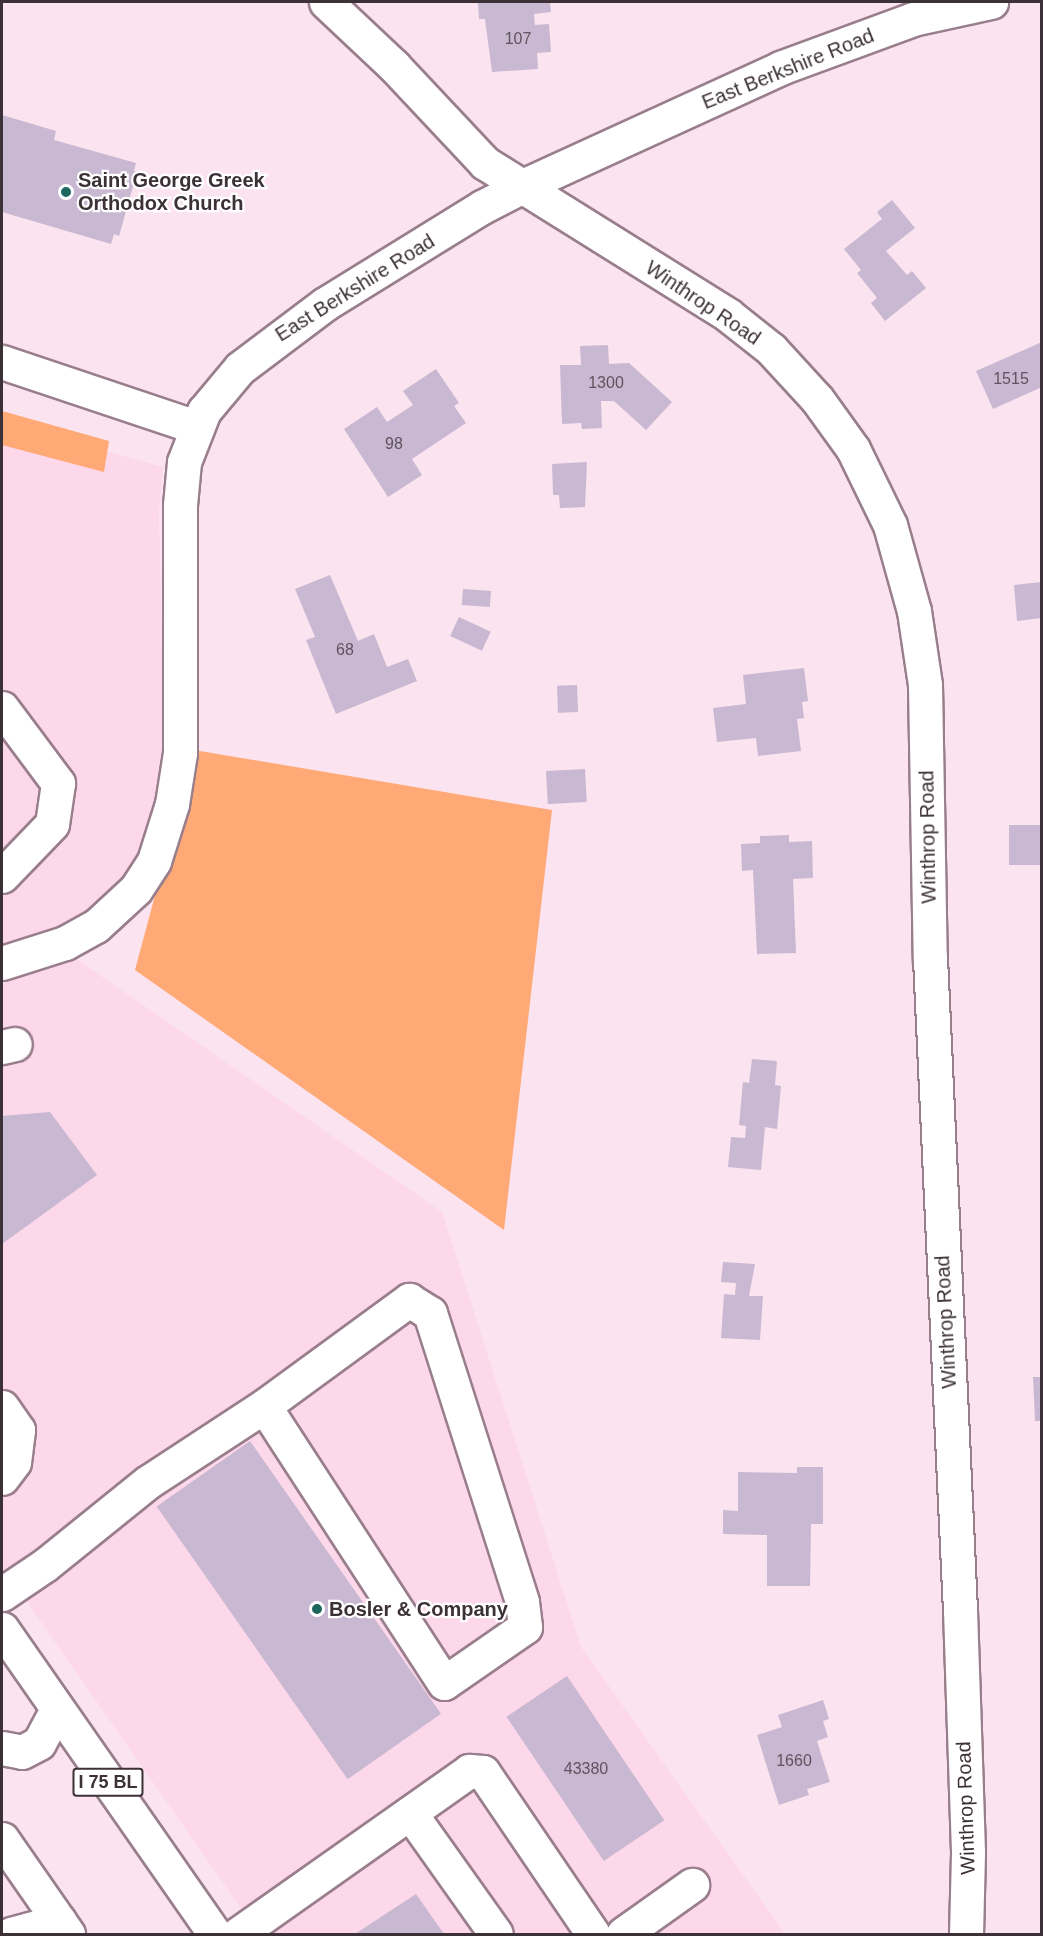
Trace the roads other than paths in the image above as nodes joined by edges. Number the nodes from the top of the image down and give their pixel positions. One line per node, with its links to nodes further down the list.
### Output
1 (326, 2): 3 (street, Winthrop Road)
2 (991, 2): 3 (street, East Berkshire Road)
3 (525, 185): 5 (street, East Berkshire Road); 26 (street, Winthrop Road)
4 (2, 362): 5 (street)
5 (195, 427): 8 (street, East Berkshire Road)
6 (2, 708): 7 (street)
7 (2, 876)
8 (2, 963)
9 (264, 1406): 9 (street); 12 (street)
10 (2, 1407): 11 (street)
11 (2, 1478)
12 (2, 1594)
13 (2, 1629): 14 (street, I 75 BL)
14 (57, 1709): 15 (street); 21 (street, I 75 BL)
15 (2, 1748)
16 (410, 1814): 22 (street); 23 (street); 24 (street)
17 (2, 1839): 19 (street)
18 (692, 1885): 25 (street)
19 (64, 1928): 20 (street)
20 (11, 1935)
21 (215, 1935)
22 (238, 1935)
23 (496, 1935)
24 (593, 1935)
25 (622, 1935)
26 (966, 1935)

